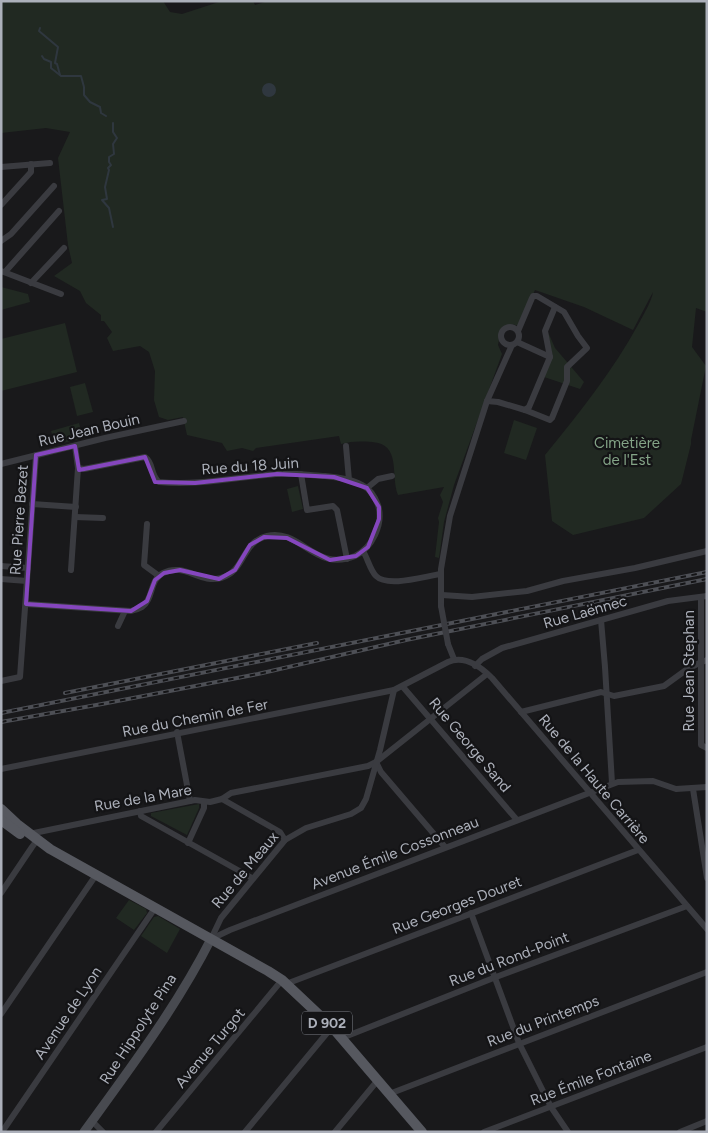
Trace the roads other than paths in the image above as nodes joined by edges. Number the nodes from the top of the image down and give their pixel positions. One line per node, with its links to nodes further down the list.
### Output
1 (50, 163): 2 (street)
2 (31, 164): 3 (street); 5 (street)
3 (1, 167)
4 (54, 186): 7 (street)
5 (1, 205)
6 (59, 211): 9 (street)
7 (1, 241)
8 (64, 248): 10 (street)
9 (3, 271): 10 (street)
10 (31, 283): 11 (street)
11 (61, 294)
12 (555, 307): 13 (street); 15 (street); 17 (street)
13 (518, 331): 14 (street); 14 (street)
14 (514, 344): 15 (street); 16 (street)
15 (550, 357): 17 (street)
16 (487, 401): 17 (street); 39 (street)
17 (525, 410)
18 (184, 421): 19 (street, Rue Jean Bouin)
19 (75, 446): 21 (street, Rue Jean Bouin); 23 (street)
20 (346, 446): 26 (street)
21 (36, 455): 22 (street, Rue Jean Bouin); 28 (street, Rue Pierre Bezet)
22 (1, 464)
23 (78, 468): 24 (street, Rue du 18 Juin); 29 (street)
24 (301, 474): 26 (street, Rue du 18 Juin); 35 (street)
25 (392, 476): 27 (street)
26 (349, 480): 27 (street, Rue du 18 Juin)
27 (368, 488): 33 (street)
28 (32, 504): 29 (street); 37 (street, Rue Pierre Bezet)
29 (76, 507): 30 (street)
30 (75, 517): 31 (street); 38 (street)
31 (103, 518)
32 (147, 524): 40 (street)
33 (363, 551): 35 (street); 39 (street)
34 (707, 551): 43 (street)
35 (347, 558): 40 (street)
36 (1, 566): 37 (street)
37 (28, 568): 42 (street, Rue Pierre Bezet)
38 (71, 570)
39 (441, 574): 43 (street)
40 (159, 576): 46 (street)
41 (1, 578): 42 (street)
42 (27, 581): 45 (street, Rue Pierre Bezet)
43 (442, 594): 49 (street, bridge)
44 (704, 597): 47 (street, Rue Laënnec); 50 (street, Rue Jean Stephan)
45 (26, 604): 46 (street); 53 (street, Rue Pierre Bezet)
46 (125, 611): 48 (street)
47 (601, 620): 51 (street, Rue Laënnec); 56 (street)
48 (118, 626)
49 (454, 659): 51 (street, Rue de la Haute Carrière); 54 (street)
50 (704, 661): 56 (street); 60 (street, Rue Jean Stephan)
51 (475, 666): 52 (street, Rue de la Haute Carrière)
52 (487, 674): 57 (street, Rue de la Haute Carrière); 58 (street)
53 (1, 681)
54 (403, 687): 55 (street); 58 (street, Rue George Sand)
55 (394, 690): 59 (street, Rue du Chemin de Fer); 61 (street, Rue de Meaux)
56 (606, 692): 57 (street); 63 (street)
57 (521, 712): 66 (street, Rue de la Haute Carrière)
58 (431, 719): 61 (street); 73 (street, Rue George Sand)
59 (177, 734): 62 (street, Rue du Chemin de Fer); 68 (street)
60 (704, 746)
61 (376, 762): 67 (street, Rue de la Mare); 75 (street, Rue de Meaux); 77 (street)
62 (1, 769)
63 (612, 783): 65 (street, Avenue Émile Cossonneau); 66 (street, Avenue Émile Cossonneau)
64 (707, 787): 65 (street, Avenue Émile Cossonneau)
65 (693, 789): 81 (street)
66 (589, 792): 73 (street, Avenue Émile Cossonneau); 78 (street, Rue de la Haute Carrière)
67 (222, 799): 69 (street, Rue de la Mare); 75 (street)
68 (190, 801): 69 (street, Rue de la Mare); 71 (street, Rue de la Mare)
69 (204, 802): 76 (street)
70 (1, 809): 74 (main road, D 902)
71 (140, 811): 74 (street, Rue de la Mare); 76 (street)
72 (1, 820): 74 (main road, D 902)
73 (517, 820): 77 (street, Avenue Émile Cossonneau)
74 (33, 838): 79 (main road, D 902); 82 (street)
75 (285, 840): 80 (street, Rue de Meaux)
76 (188, 842): 80 (street)
77 (445, 848): 87 (street, Avenue Émile Cossonneau)
78 (638, 850): 83 (street, Rue de la Haute Carrière); 85 (street, Rue Georges Douret)
79 (96, 875): 84 (main road, D 902); 91 (street)
80 (252, 878): 87 (street, Rue de Meaux)
81 (707, 878)
82 (1, 893)
83 (687, 906): 86 (street, Rue de la Haute Carrière); 89 (street, Rue du Rond-Point)
84 (155, 908): 87 (main road, D 902); 101 (street, Avenue de Lyon)
85 (471, 913): 89 (street); 90 (street, Rue Georges Douret)
86 (707, 929)
87 (211, 939): 90 (main road, D 902); 99 (main road, Rue Hippolyte Pina)
88 (707, 972): 94 (street, Rue du Printemps)
89 (496, 977): 93 (street, Rue du Rond-Point); 94 (street)
90 (284, 982): 92 (main road, D 902); 104 (street, Avenue Turgot)
91 (1, 1014)
92 (332, 1027): 93 (main road, D 902); 105 (street)
93 (342, 1038): 96 (main road, D 902)
94 (520, 1043): 97 (street, Rue du Printemps); 98 (street)
95 (707, 1047): 98 (street, Rue Émile Fontaine)
96 (378, 1080): 97 (main road, D 902); 106 (street)
97 (389, 1094): 107 (main road, D 902)
98 (551, 1107): 108 (street, Rue Émile Fontaine); 109 (street)
99 (92, 1121): 102 (main road, Rue Hippolyte Pina); 103 (street)
100 (707, 1121): 110 (street)
101 (2, 1132)
102 (84, 1132)
103 (103, 1132)
104 (156, 1132)
105 (245, 1132)
106 (335, 1132)
107 (422, 1132)
108 (484, 1132)
109 (568, 1132)
110 (680, 1132)

